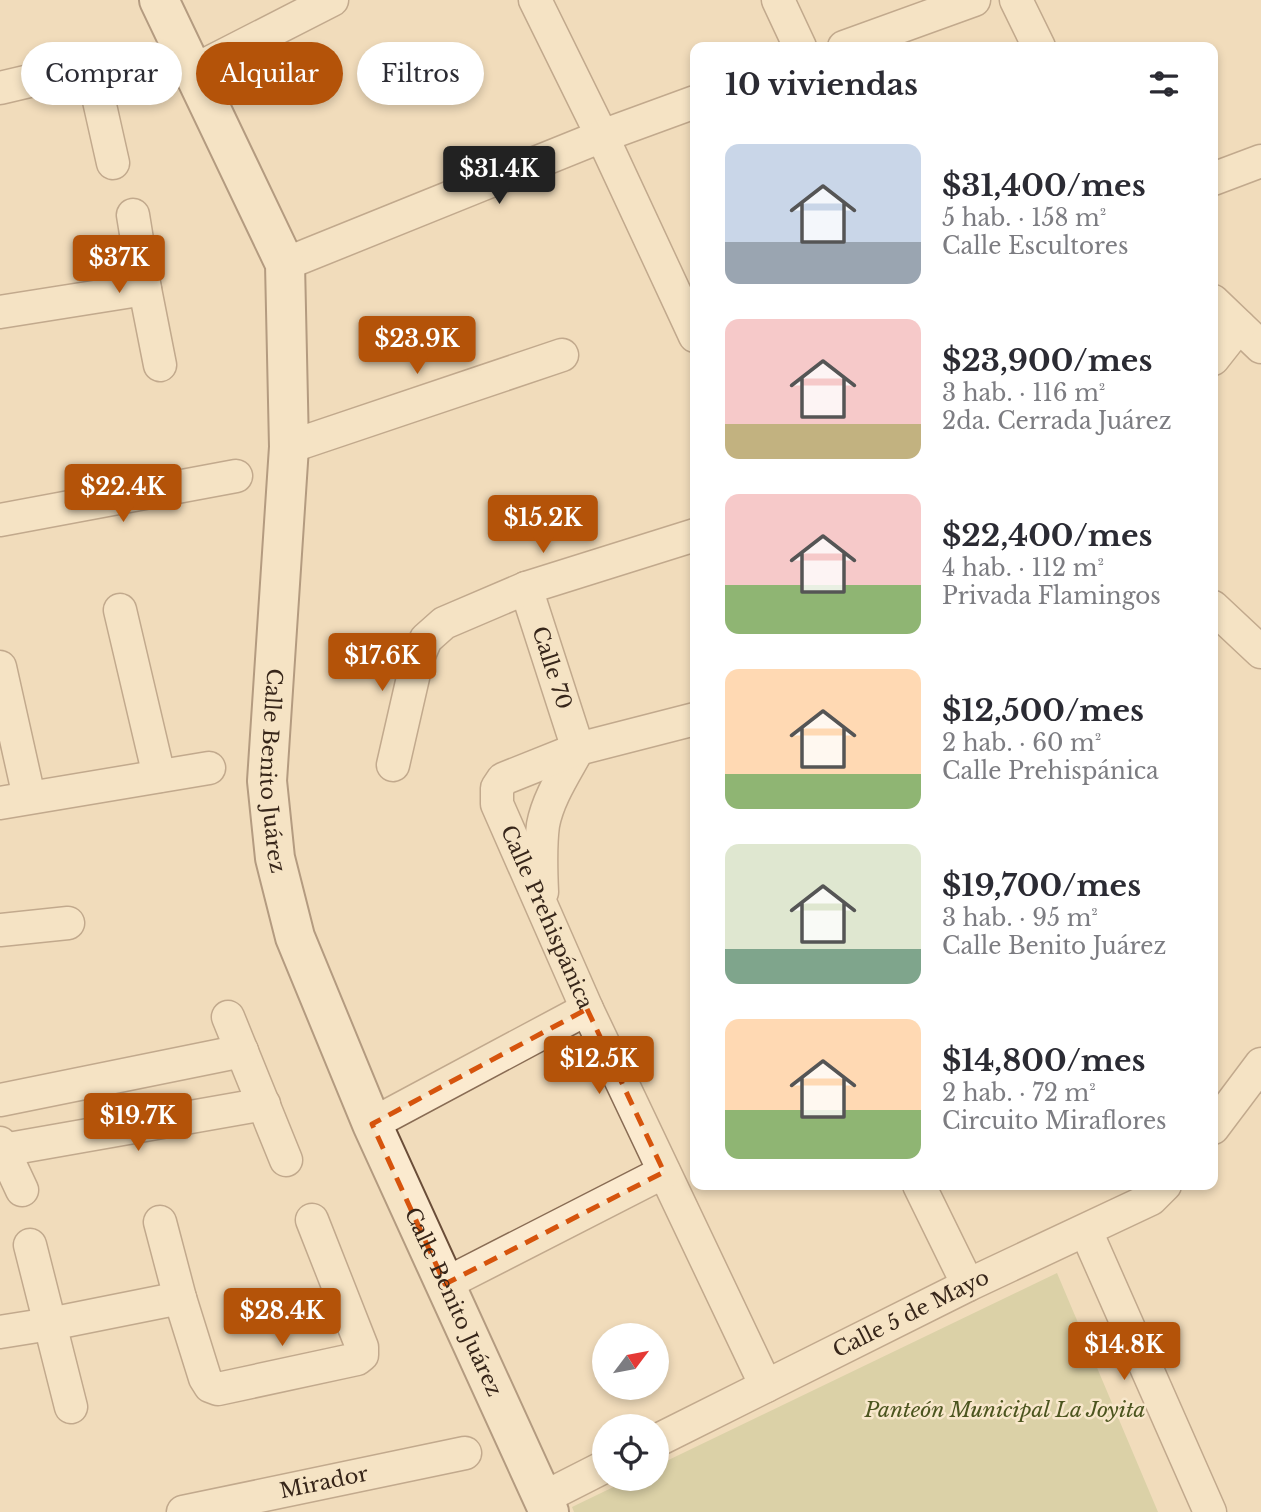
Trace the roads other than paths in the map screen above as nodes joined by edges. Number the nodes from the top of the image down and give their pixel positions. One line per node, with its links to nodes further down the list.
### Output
1 (159, 0): 10 (street, Calle Benito Juárez)
2 (332, 0): 10 (street)
3 (535, 0): 13 (street)
4 (778, 0): 7 (street)
5 (974, 0): 8 (street)
6 (1016, 0): 9 (street)
7 (798, 42)
8 (858, 42)
9 (1037, 42)
10 (193, 71): 18 (street, Calle Benito Juárez)
11 (0, 88): 15 (street)
12 (690, 104): 13 (street)
13 (602, 136): 18 (street); 22 (street)
14 (1261, 161): 16 (street)
15 (113, 163)
16 (1218, 177)
17 (133, 215): 19 (street)
18 (285, 264): 27 (street, Calle Benito Juárez)
19 (145, 289): 21 (street); 26 (street)
20 (1218, 306): 23 (street)
21 (0, 313)
22 (690, 325)
23 (1250, 336): 25 (street)
24 (562, 355): 27 (street)
25 (1218, 356)
26 (160, 365)
27 (289, 447): 52 (street, Calle Benito Juárez)
28 (236, 476): 29 (street)
29 (0, 520)
30 (690, 537): 31 (street)
31 (526, 588): 37 (street, Calle 70); 38 (street)
32 (120, 610): 40 (street)
33 (1218, 611): 34 (street)
34 (1259, 646)
35 (0, 667): 41 (street)
36 (690, 723): 37 (street, Calle Prehispánica)
37 (578, 749): 42 (street); 42 (street, Calle Prehispánica)
38 (393, 765)
39 (209, 768): 40 (street)
40 (159, 776): 41 (street)
41 (15, 800)
42 (542, 909): 45 (street, Calle Prehispánica)
43 (68, 923): 44 (street)
44 (0, 930)
45 (587, 1009): 52 (street); 55 (street, Calle Prehispánica)
46 (228, 1017): 47 (street)
47 (242, 1051): 49 (street); 50 (street)
48 (1261, 1064): 51 (street)
49 (0, 1100)
50 (264, 1104): 53 (street); 54 (street)
51 (1218, 1121)
52 (372, 1124): 63 (street, Calle Benito Juárez)
53 (1, 1147): 56 (street)
54 (286, 1160)
55 (664, 1172): 63 (street); 68 (street, Calle Prehispánica)
56 (22, 1190)
57 (921, 1190): 64 (street)
58 (1160, 1190): 61 (street, Calle 5 de Mayo)
59 (312, 1220): 65 (street)
60 (160, 1222): 65 (street)
61 (1086, 1231): 64 (street, Calle 5 de Mayo); 75 (street)
62 (30, 1245): 66 (street)
63 (445, 1284): 73 (street, Calle Benito Juárez)
64 (968, 1285): 68 (street, Calle 5 de Mayo)
65 (180, 1297): 66 (street)
66 (50, 1324): 67 (street); 69 (street)
67 (0, 1332)
68 (766, 1386): 70 (street, Calle 5 de Mayo)
69 (71, 1407)
70 (669, 1434)
71 (465, 1452): 74 (street, Mirador)
72 (592, 1475): 73 (street)
73 (546, 1505)
74 (183, 1512)
75 (1210, 1512)

